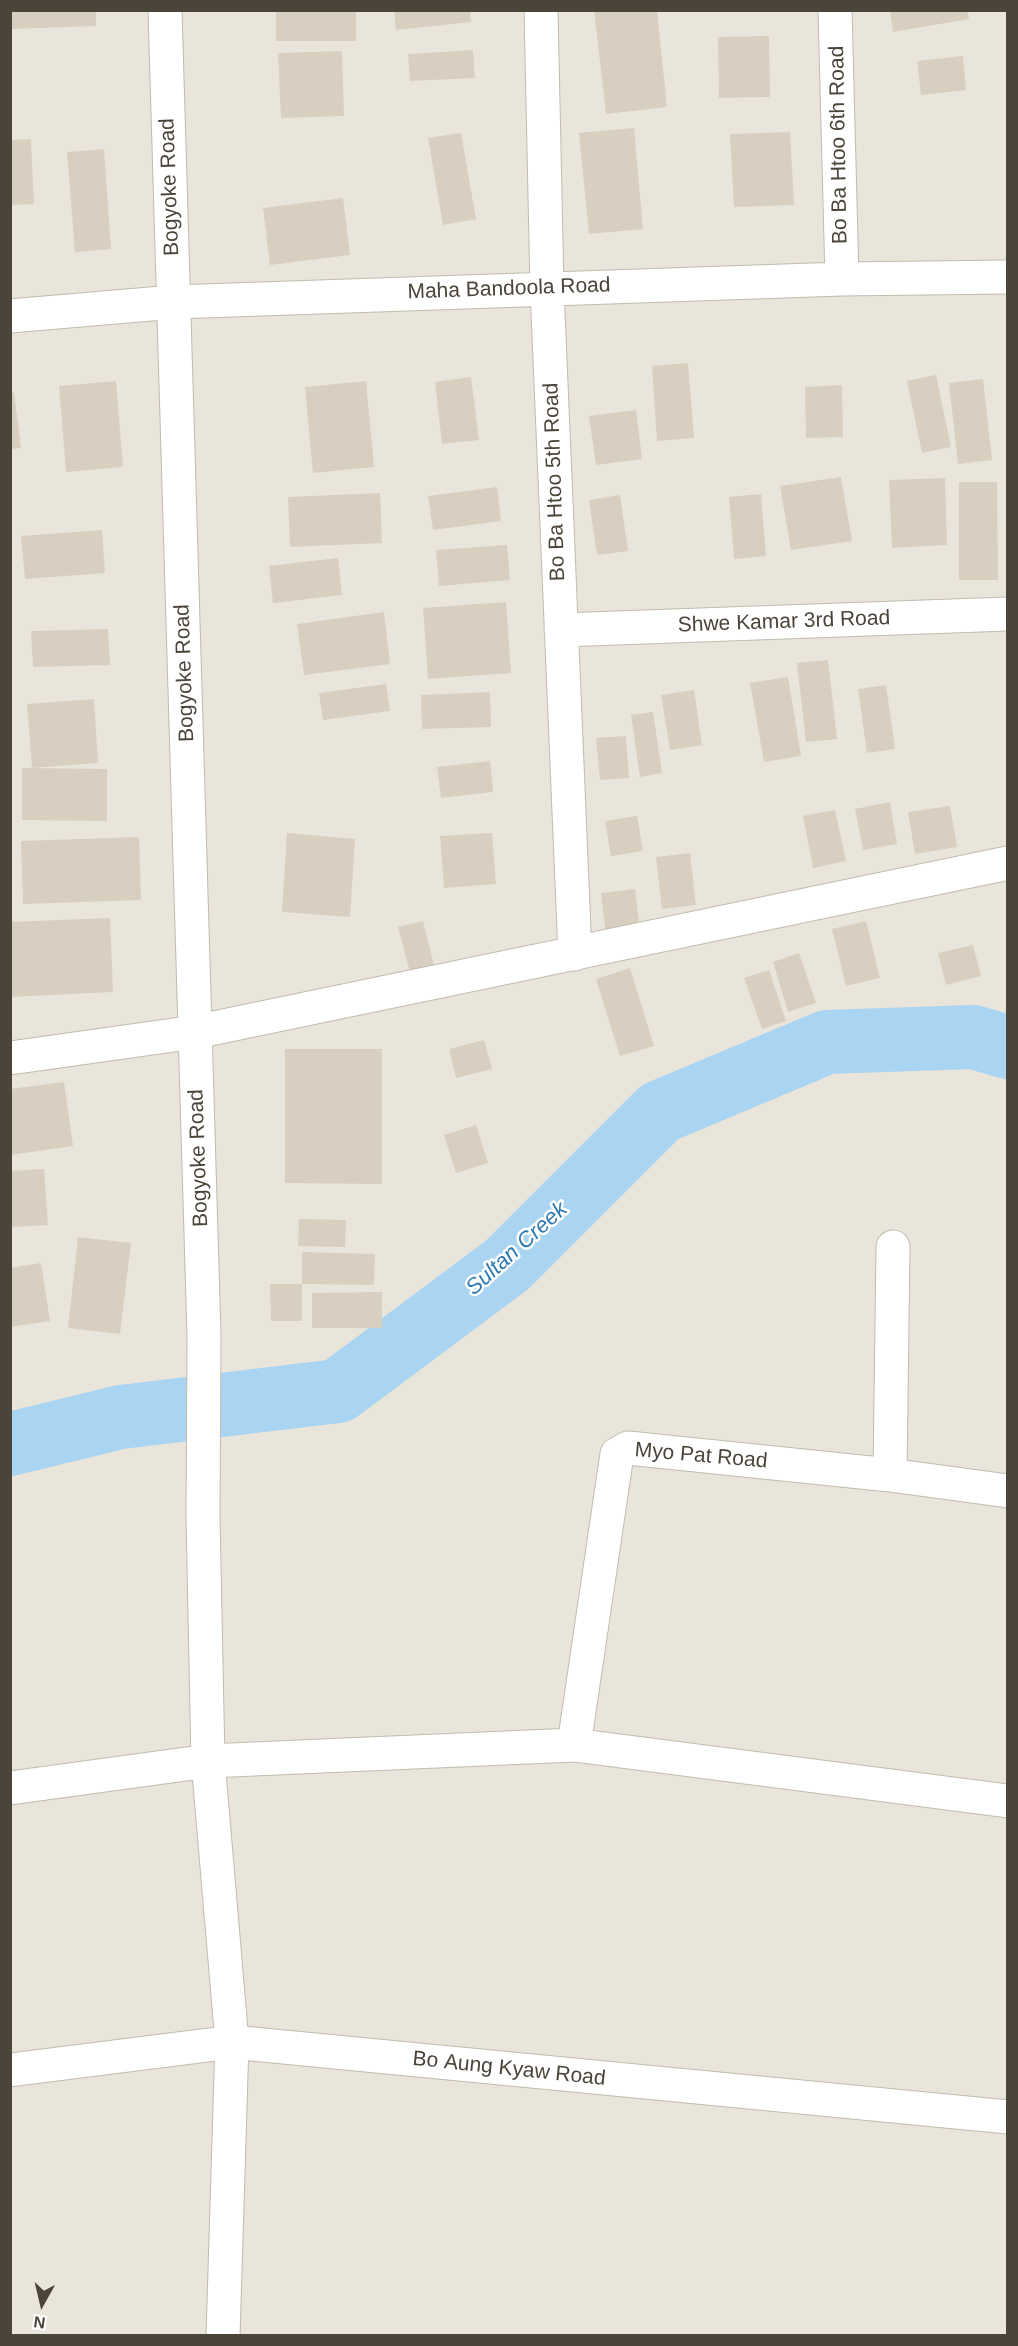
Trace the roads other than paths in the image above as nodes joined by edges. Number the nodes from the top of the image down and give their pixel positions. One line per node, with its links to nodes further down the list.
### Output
1 (165, 10): 7 (street, Bogyoke Road)
2 (541, 10): 6 (street, Bo Ba Htoo 5th Road)
3 (836, 10): 5 (street, Bo Ba Htoo 6th Road)
4 (1008, 277): 5 (street, Maha Bandoola Road)
5 (842, 279): 6 (street, Maha Bandoola Road)
6 (547, 288): 7 (street, Maha Bandoola Road); 10 (street, Bo Ba Htoo 5th Road)
7 (174, 302): 8 (street, Maha Bandoola Road); 13 (street, Bogyoke Road)
8 (10, 316)
9 (1008, 614): 10 (street, Shwe Kamar 3rd Road)
10 (561, 630): 12 (street, Bo Ba Htoo 5th Road)
11 (1008, 863): 12 (street)
12 (575, 954): 13 (street)
13 (195, 1032): 14 (street); 19 (street, Bogyoke Road)
14 (10, 1058)
15 (893, 1247): 16 (street)
16 (891, 1475): 17 (street, Myo Pat Road); 18 (street, Myo Pat Road)
17 (1008, 1491)
18 (574, 1745): 19 (street); 21 (street)
19 (208, 1761): 20 (street); 22 (street, Bogyoke Road)
20 (10, 1788)
21 (1008, 1801)
22 (232, 2042): 23 (street, Bo Aung Kyaw Road); 24 (street, Bo Aung Kyaw Road); 25 (street, Bogyoke Road)
23 (10, 2070)
24 (1008, 2117)
25 (224, 2336)

